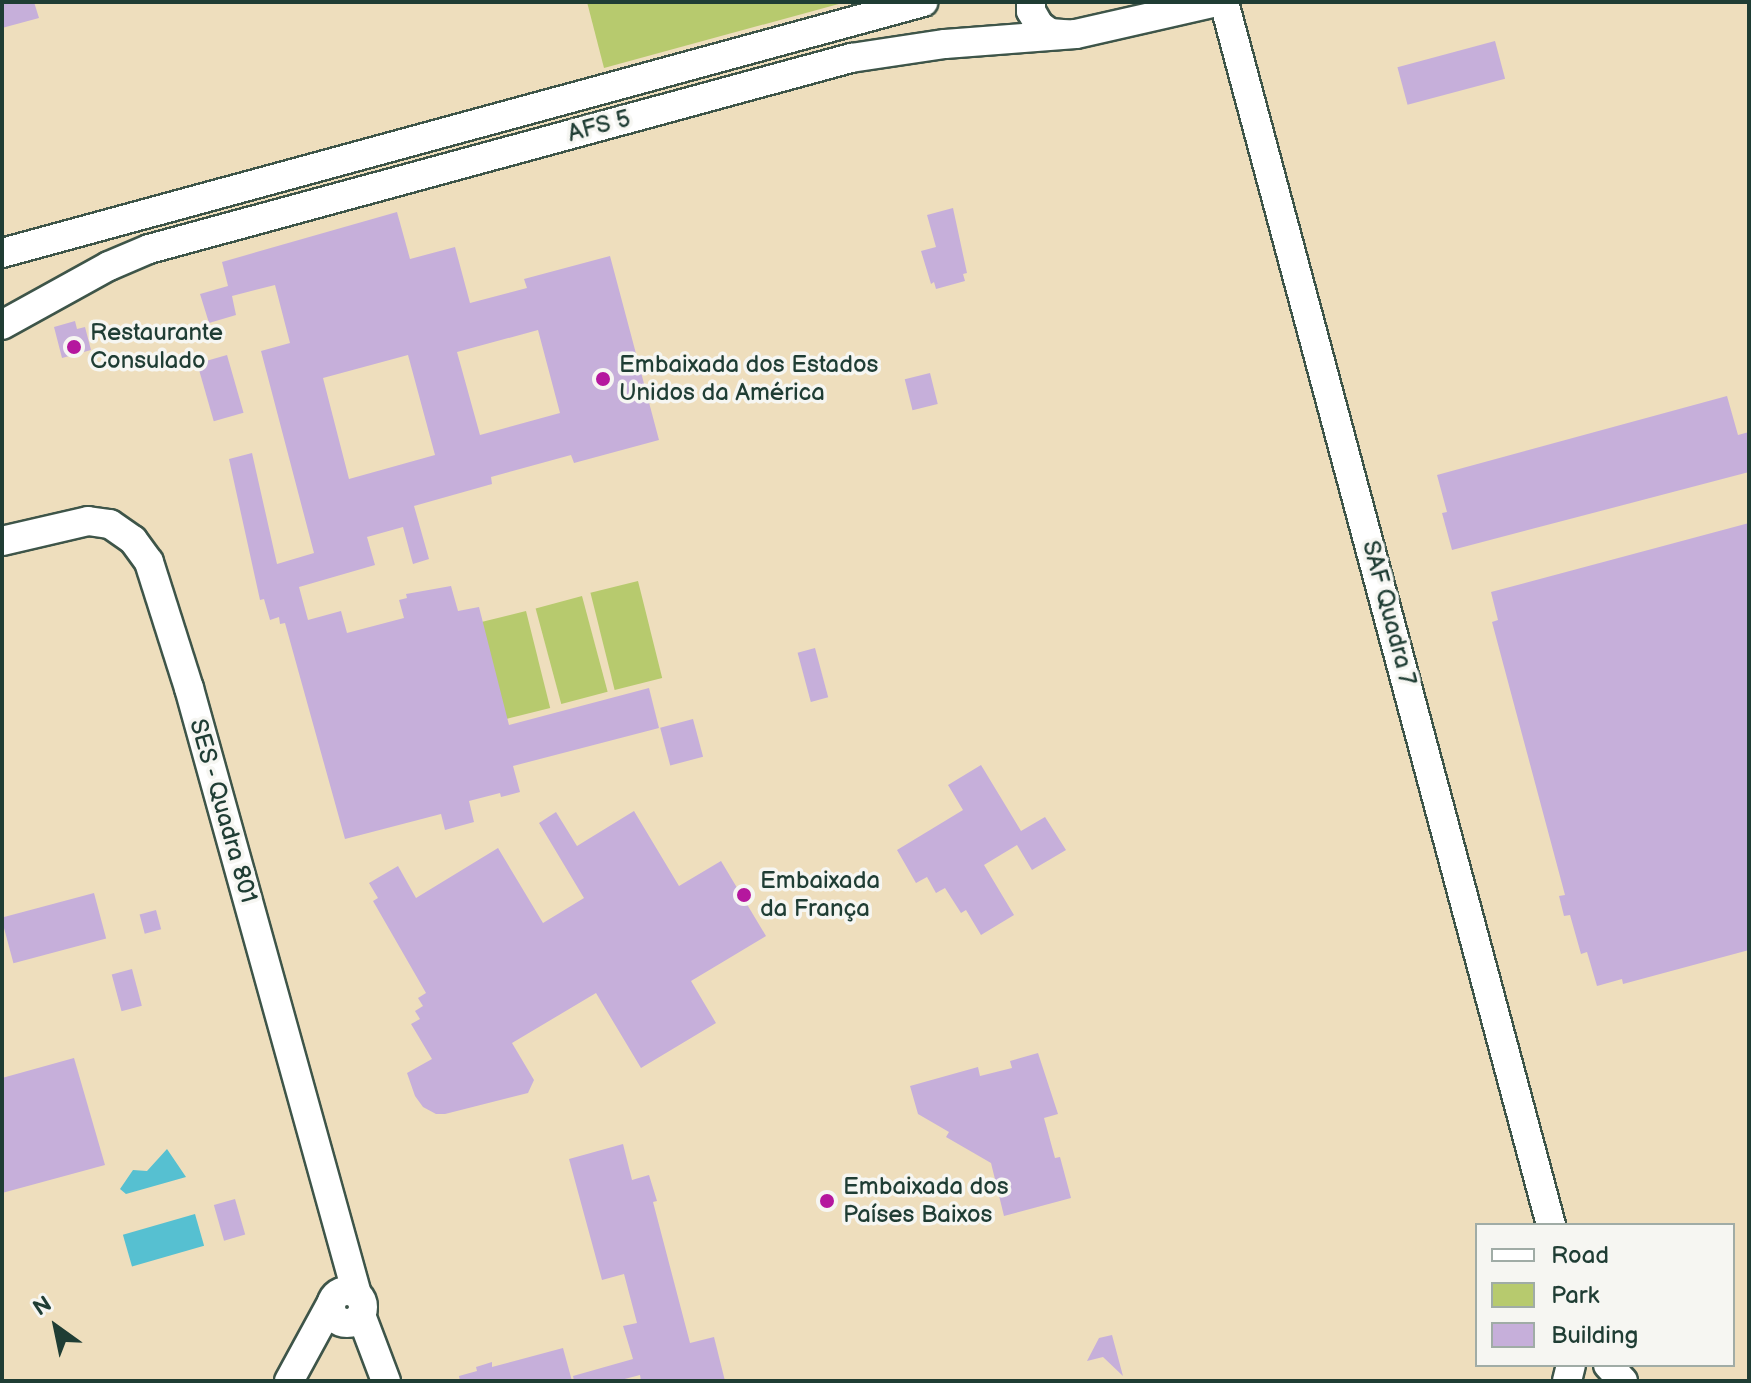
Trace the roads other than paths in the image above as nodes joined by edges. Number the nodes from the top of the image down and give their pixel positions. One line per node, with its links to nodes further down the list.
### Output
1 (923, 2): 6 (street, AFS 5)
2 (1031, 2): 5 (street)
3 (1217, 2): 5 (street, AFS 5)
4 (1224, 2): 9 (street, SAF Quadra 7)
5 (1076, 34): 7 (street, AFS 5)
6 (2, 253)
7 (2, 325)
8 (2, 541): 10 (street, SES - Quadra 801)
9 (1550, 1223)
10 (346, 1309): 11 (street, SES - Quadra 801); 12 (street, SES - Quadra 801)
11 (376, 1381)
12 (386, 1381)

